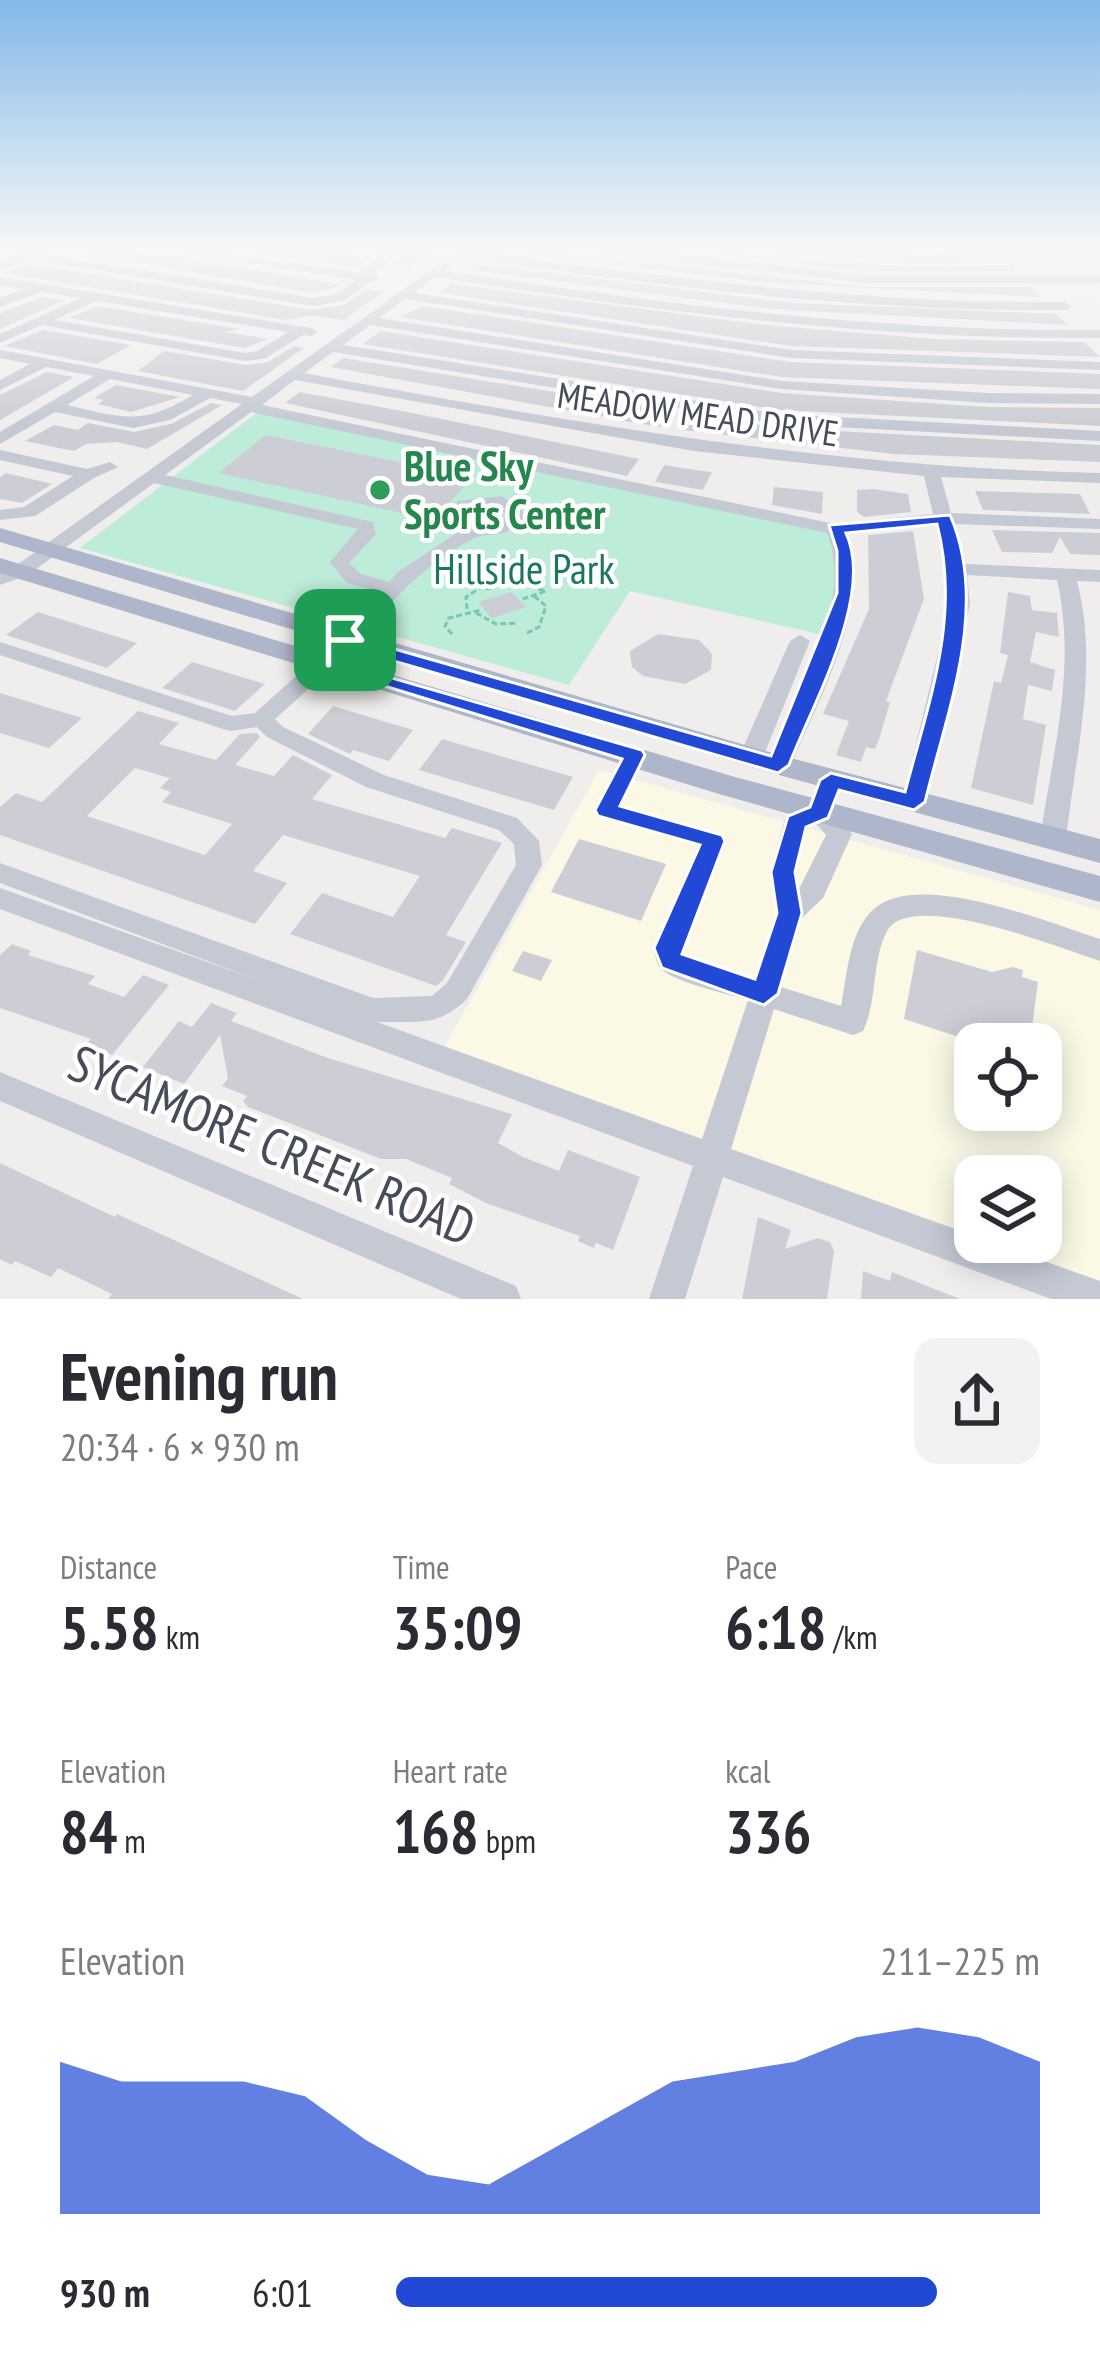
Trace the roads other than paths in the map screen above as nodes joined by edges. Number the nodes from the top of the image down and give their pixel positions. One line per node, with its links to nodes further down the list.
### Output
1 (70, 308): 8 (street)
2 (153, 308): 8 (street)
3 (386, 308): 7 (street)
4 (480, 308): 14 (street)
5 (678, 308): 9 (street)
6 (1067, 308): 9 (street)
7 (368, 320): 11 (street); 19 (street)
8 (39, 321): 10 (street)
9 (1099, 335)
10 (0, 339)
11 (331, 347): 16 (street); 22 (street)
12 (0, 354): 13 (street)
13 (44, 362): 15 (street); 17 (street)
14 (1100, 366)
15 (108, 374): 18 (street); 21 (street)
16 (292, 375): 20 (street); 26 (street, MEADOW MEAD DRIVE)
17 (0, 386)
18 (207, 392): 20 (street); 21 (street)
19 (1100, 398)
20 (252, 404): 28 (street); 33 (street)
21 (53, 407): 23 (street)
22 (1100, 436)
23 (0, 440)
24 (0, 455): 27 (street)
25 (110, 467): 27 (street)
26 (931, 472): 29 (street, MEADOW MEAD DRIVE); 31 (street)
27 (88, 473): 30 (street)
28 (151, 478): 36 (street); 41 (street)
29 (1100, 478)
30 (0, 515)
31 (944, 518): 32 (street); 33 (street); 37 (street)
32 (1100, 524)
33 (835, 529): 49 (street)
34 (472, 531): 34 (street); 41 (street)
35 (0, 535): 36 (main road)
36 (48, 552): 38 (street); 43 (main road)
37 (957, 569): 39 (street); 51 (street)
38 (7, 572): 42 (street); 46 (main road)
39 (1066, 575): 40 (street); 52 (street)
40 (1100, 576)
41 (393, 589): 43 (street)
42 (0, 594)
43 (345, 640): 46 (main road); 49 (main road)
44 (800, 641): 49 (street)
45 (0, 648): 47 (street)
46 (323, 664): 47 (street); 48 (main road)
47 (262, 719): 54 (street)
48 (634, 755): 50 (main road); 59 (street)
49 (765, 761): 50 (main road)
50 (825, 796): 51 (main road); 55 (main road); 57 (street); 57 (street)
51 (914, 802): 52 (main road)
52 (1053, 838): 53 (main road)
53 (1100, 851)
54 (0, 873)
55 (1100, 890)
56 (0, 898): 61 (street)
57 (790, 913): 59 (street)
58 (1100, 950): 59 (street)
59 (764, 994): 61 (street)
60 (0, 1085): 63 (street, SYCAMORE CREEK ROAD)
61 (712, 1157): 62 (street); 64 (street)
62 (1100, 1298)
63 (503, 1299)
64 (668, 1299)

